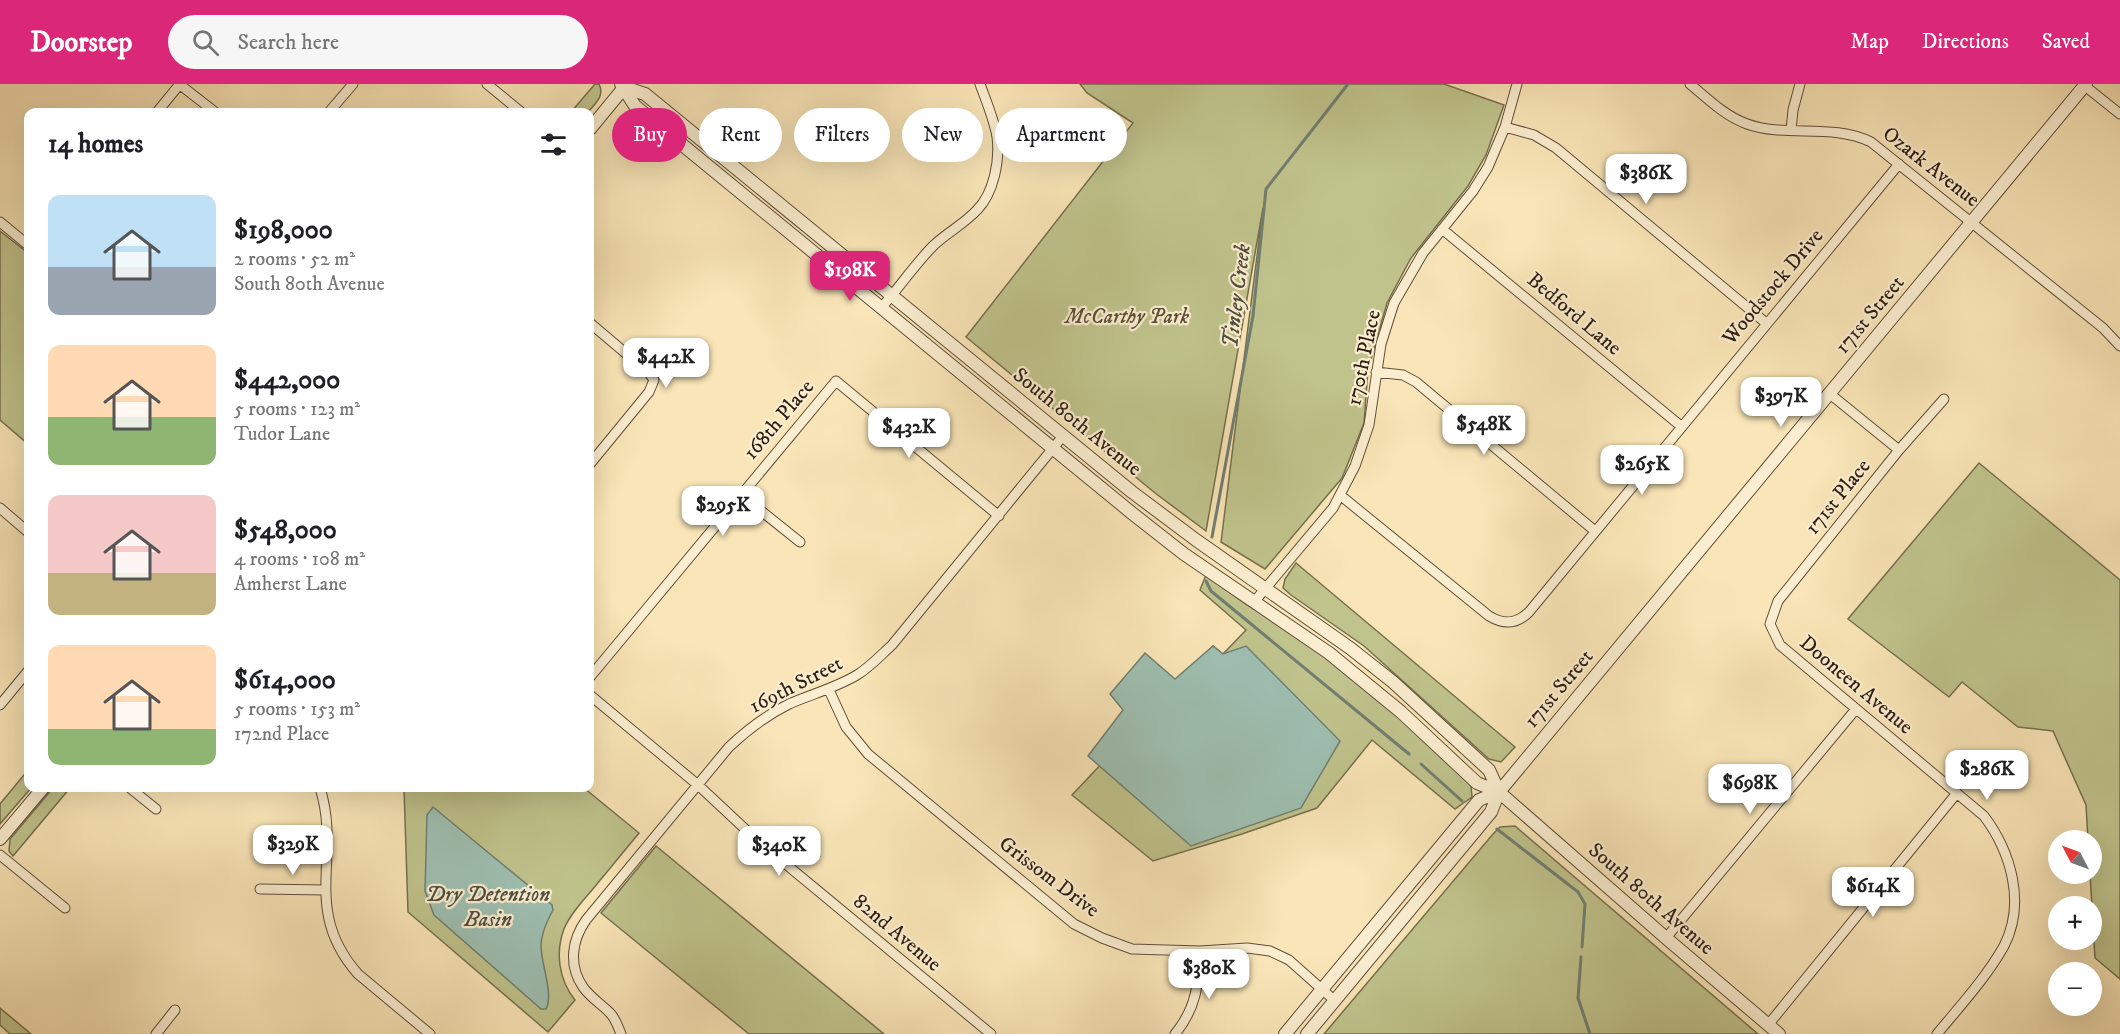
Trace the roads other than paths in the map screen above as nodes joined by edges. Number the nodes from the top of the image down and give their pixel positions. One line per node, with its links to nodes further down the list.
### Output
1 (180, 84): 10 (street); 11 (street)
2 (353, 84): 12 (street)
3 (487, 84): 13 (street)
4 (980, 84): 23 (street)
5 (1517, 84): 16 (street, 170th Place)
6 (1690, 84): 17 (street, Ozark Avenue)
7 (1800, 84): 17 (street)
8 (624, 85): 15 (street); 23 (street, South 80th Avenue); 24 (street, South 80th Avenue)
9 (2086, 85): 14 (street); 20 (street, 171st Street)
10 (159, 108)
11 (210, 108)
12 (332, 108)
13 (516, 108)
14 (2120, 114)
15 (594, 124)
16 (1504, 127): 21 (street, 170th Place); 25 (street)
17 (1791, 130): 18 (street, Ozark Avenue)
18 (1899, 164): 20 (street, Ozark Avenue); 25 (street, Woodstock Drive)
19 (0, 222): 22 (street)
20 (1972, 222): 27 (street, Ozark Avenue); 29 (street, 171st Street)
21 (1442, 229): 28 (street, 170th Place); 31 (street, Bedford Lane)
22 (24, 242)
23 (892, 295): 24 (street); 32 (street, South 80th Avenue)
24 (881, 309): 33 (street, South 80th Avenue)
25 (1766, 323): 31 (street, Woodstock Drive)
26 (594, 326): 35 (street)
27 (2120, 346)
28 (1376, 372): 37 (street, 170th Place); 41 (street)
29 (1830, 394): 34 (street); 56 (street, 171st Street)
30 (1944, 399): 34 (street, 171st Place)
31 (1682, 427): 41 (street, Woodstock Drive)
32 (1063, 436): 33 (street, 169th Street); 43 (street, South 80th Avenue)
33 (1053, 450): 39 (street, 169th Street); 44 (street, South 80th Avenue)
34 (1899, 450): 45 (street, 171st Place)
35 (594, 459)
36 (740, 494): 39 (street, 168th Place); 42 (street); 46 (street, 168th Place)
37 (1340, 495): 41 (street, Woodstock Drive); 43 (street, 170th Place)
38 (0, 508): 40 (street)
39 (999, 516): 48 (street, 169th Street)
40 (24, 529)
41 (1595, 531)
42 (800, 542)
43 (1265, 588): 44 (street, 170th Place); 56 (street, South 80th Avenue)
44 (1254, 602): 56 (street, South 80th Avenue)
45 (1770, 624): 51 (street, Dooneen Avenue)
46 (594, 672)
47 (24, 676): 50 (street)
48 (829, 690): 52 (street, 169th Street); 65 (street, Grissom Drive)
49 (594, 698): 52 (street, 82nd Avenue)
50 (0, 705)
51 (1856, 709): 57 (street, Dooneen Avenue); 64 (street)
52 (698, 784): 72 (street, 169th Street); 73 (street, 82nd Avenue)
53 (40, 792): 59 (street)
54 (135, 792): 58 (street)
55 (321, 792): 62 (street)
56 (1499, 792): 64 (street, South 80th Avenue); 66 (street, 171st Street); 67 (street, 171st Street)
57 (1958, 794): 69 (street); 78 (street, Dooneen Avenue)
58 (156, 809)
59 (0, 839)
60 (0, 855): 63 (street)
61 (260, 889): 62 (street)
62 (325, 890): 71 (street)
63 (65, 909)
64 (1666, 938): 69 (street, South 80th Avenue)
65 (1200, 951): 66 (street, Grissom Drive); 74 (street)
66 (1321, 989): 67 (street, Grissom Drive); 75 (street, 171st Street)
67 (1334, 1000): 76 (street, 171st Street)
68 (175, 1010): 70 (street)
69 (1768, 1025): 77 (street, South 80th Avenue)
70 (156, 1034)
71 (430, 1034)
72 (621, 1034)
73 (991, 1034)
74 (1175, 1034)
75 (1285, 1034)
76 (1307, 1034)
77 (1779, 1034)
78 (1937, 1034)

